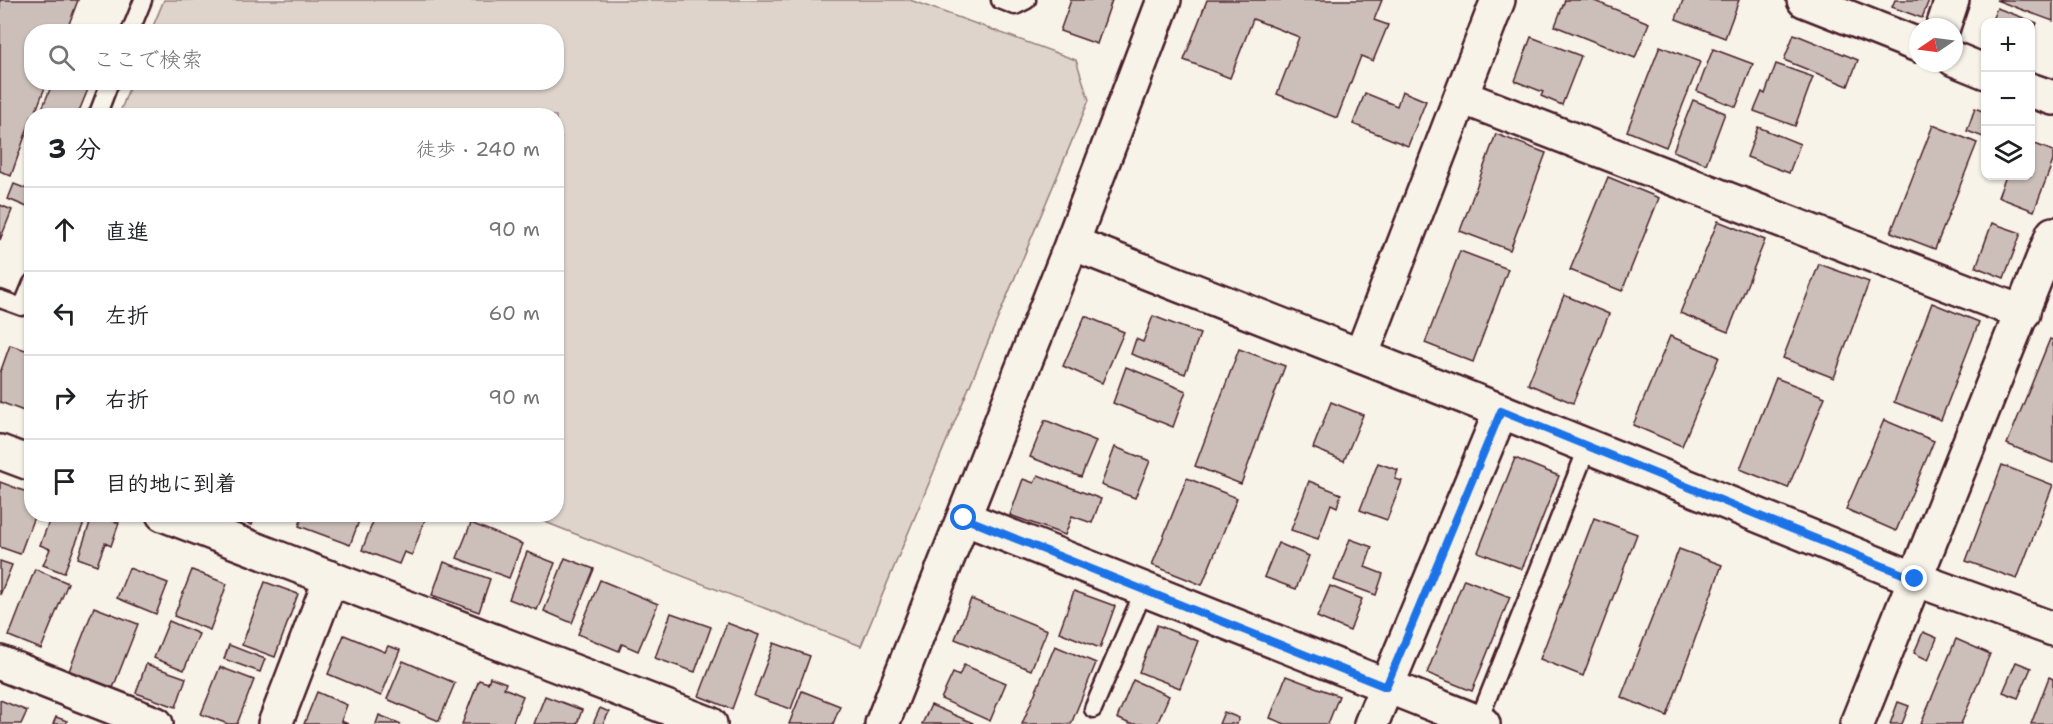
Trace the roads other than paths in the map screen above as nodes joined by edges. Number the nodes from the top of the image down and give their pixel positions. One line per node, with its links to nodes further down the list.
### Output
1 (142, 0): 9 (lane)
2 (1000, 0): 3 (lane)
3 (1027, 0)
4 (1164, 0): 19 (street)
5 (1498, 0): 15 (street)
6 (1804, 0): 10 (street)
7 (1952, 0): 8 (street)
8 (1945, 18)
9 (133, 24)
10 (1909, 41)
11 (1963, 63): 12 (street)
12 (1981, 70)
13 (107, 90): 17 (lane)
14 (2035, 91): 16 (street)
15 (1462, 97): 22 (street); 23 (street)
16 (2053, 98)
17 (100, 108)
18 (2053, 234): 22 (street)
19 (1072, 243): 23 (street); 28 (street)
20 (0, 299): 21 (lane)
21 (24, 302)
22 (2023, 313): 31 (street)
23 (1361, 356): 24 (street)
24 (1501, 411): 25 (street); 35 (street)
25 (1588, 446): 31 (street); 37 (lane)
26 (0, 452): 27 (street)
27 (24, 461)
28 (964, 518): 32 (street); 41 (street)
29 (184, 522): 30 (street)
30 (331, 578): 39 (street); 40 (street)
31 (1915, 579): 33 (street); 43 (street)
32 (1144, 590): 35 (street); 36 (lane)
33 (2053, 629)
34 (0, 663): 38 (street)
35 (1386, 687): 37 (street); 42 (street)
36 (1093, 709)
37 (1480, 723)
38 (156, 724)
39 (275, 724)
40 (710, 724)
41 (882, 724)
42 (1371, 724)
43 (1857, 724)

